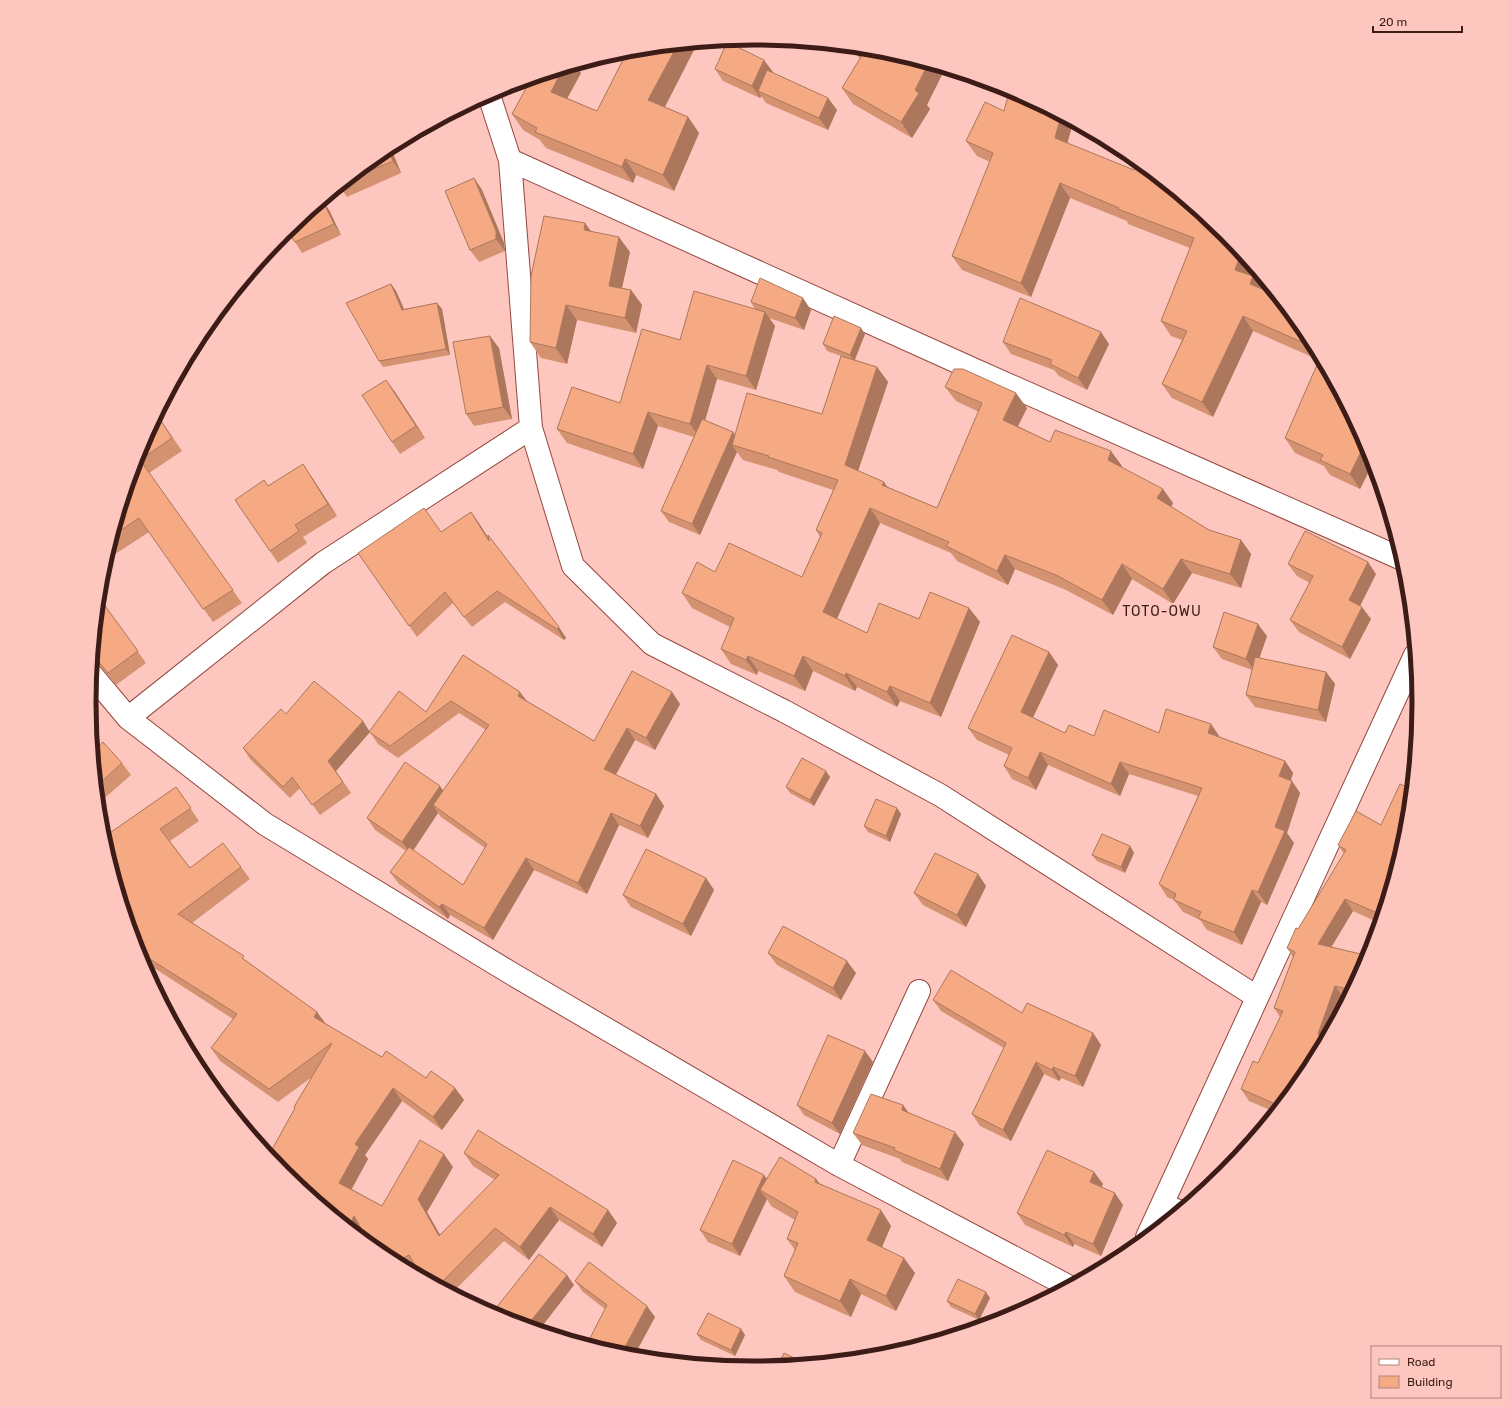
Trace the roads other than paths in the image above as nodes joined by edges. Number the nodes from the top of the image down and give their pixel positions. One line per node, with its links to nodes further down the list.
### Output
1 (491, 101): 2 (street)
2 (510, 160): 3 (street); 4 (street)
3 (531, 428): 7 (street); 9 (street)
4 (1396, 556)
5 (1411, 663): 9 (street)
6 (97, 681): 7 (street)
7 (128, 718): 10 (street)
8 (919, 991): 10 (street)
9 (1257, 997): 11 (street)
10 (839, 1165): 13 (street)
11 (1171, 1208): 12 (street)
12 (1161, 1220)
13 (1063, 1284)

